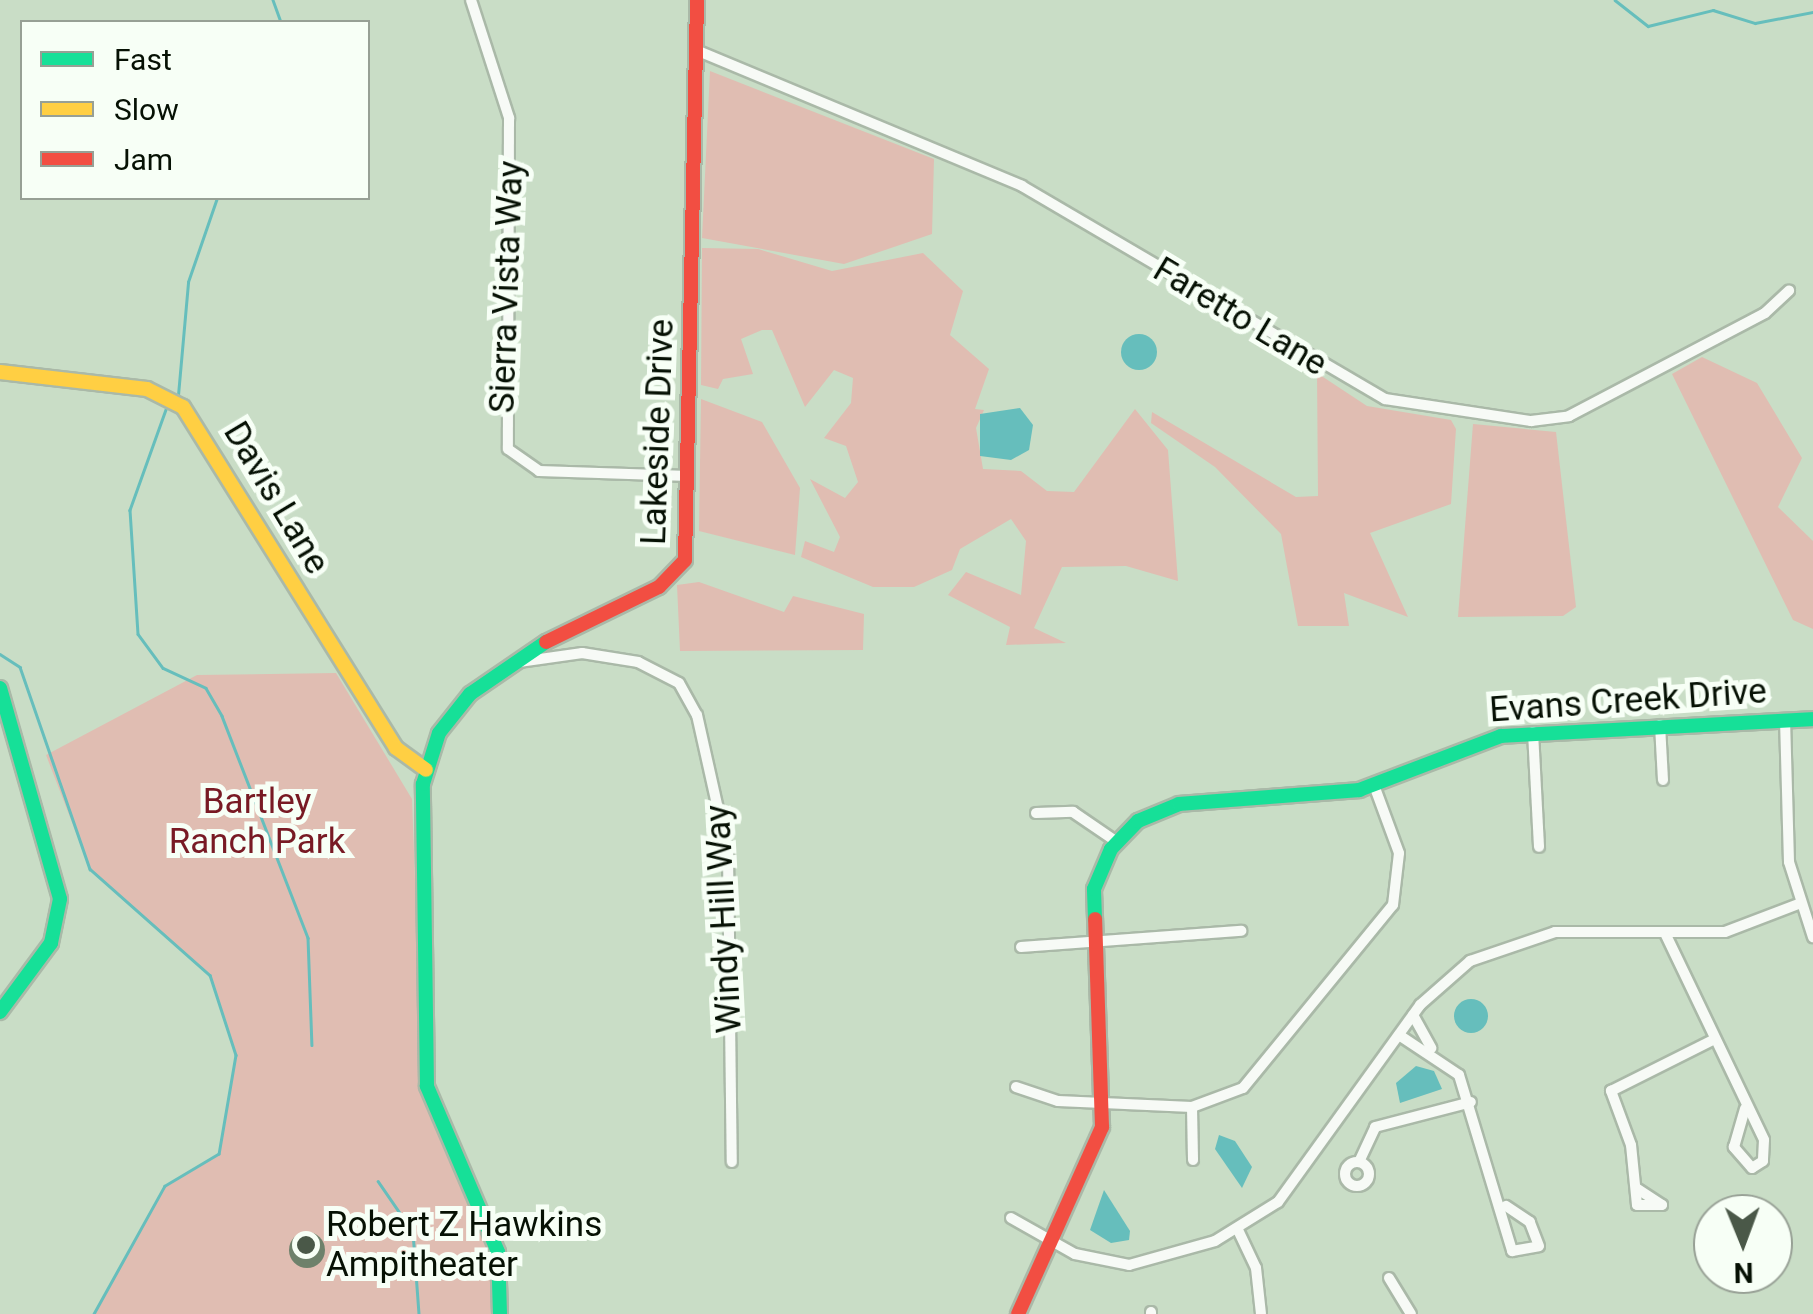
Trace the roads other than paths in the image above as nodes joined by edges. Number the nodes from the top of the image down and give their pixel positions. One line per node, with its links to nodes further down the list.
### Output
1 (472, 0): 6 (street, Sierra Vista Way)
2 (698, 0): 3 (street, Lakeside Drive)
3 (696, 50): 4 (street, Faretto Lane); 6 (street, Lakeside Drive)
4 (1790, 291)
5 (0, 372): 13 (street, Davis Lane)
6 (690, 476): 7 (street, Lakeside Drive)
7 (508, 664): 13 (street, Lakeside Drive); 38 (street, Windy Hill Way)
8 (0, 688): 27 (street)
9 (1785, 718): 10 (street, Evans Creek Drive); 11 (street, Evans Creek Drive); 19 (street)
10 (1813, 719)
11 (1660, 725): 12 (street, Evans Creek Drive); 14 (street)
12 (1533, 732): 15 (street, Evans Creek Drive); 18 (street)
13 (426, 770): 46 (street, Lakeside Drive)
14 (1663, 780)
15 (1374, 786): 17 (street, Evans Creek Drive); 35 (street)
16 (1036, 813): 17 (street)
17 (1117, 842): 24 (street, Evans Creek Drive)
18 (1539, 847)
19 (1801, 903): 22 (street); 23 (street)
20 (1241, 931): 24 (street)
21 (1665, 934): 22 (street); 26 (street); 28 (street)
22 (1689, 936): 26 (street)
23 (1813, 937)
24 (1096, 942): 25 (street); 34 (street, Evans Creek Drive)
25 (1021, 947)
26 (1679, 965): 30 (street)
27 (0, 1012)
28 (1413, 1015): 29 (street); 31 (street)
29 (1399, 1035): 31 (street); 43 (street)
30 (1711, 1041): 36 (street); 40 (street)
31 (1432, 1048): 33 (street)
32 (1016, 1086): 34 (street)
33 (1471, 1102): 39 (street); 41 (street)
34 (1106, 1103): 35 (street); 44 (street, Evans Creek Drive)
35 (1192, 1106): 37 (street)
36 (1745, 1109): 36 (street)
37 (1193, 1160)
38 (732, 1162)
39 (1358, 1162)
40 (1636, 1188)
41 (1506, 1206): 41 (street)
42 (1011, 1218): 44 (street)
43 (1238, 1230): 44 (street); 48 (street)
44 (1049, 1247): 47 (street, Evans Creek Drive)
45 (1389, 1278): 49 (street)
46 (500, 1314)
47 (1018, 1314)
48 (1261, 1314)
49 (1411, 1314)

